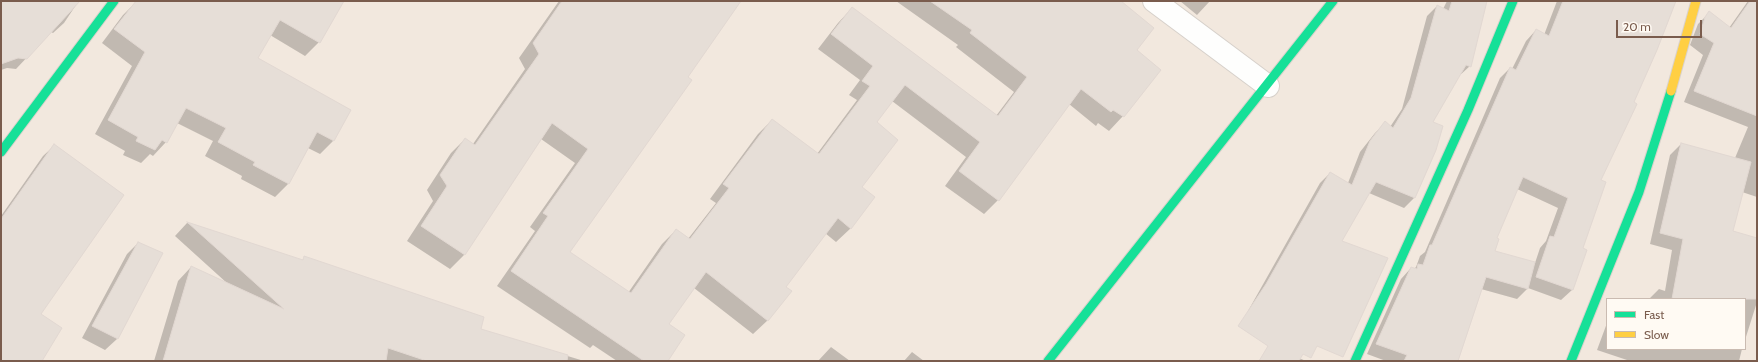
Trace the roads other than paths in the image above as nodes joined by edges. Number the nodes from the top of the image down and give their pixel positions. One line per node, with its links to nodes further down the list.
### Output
1 (114, 1): 7 (street)
2 (1154, 1): 6 (street)
3 (1333, 1): 6 (street)
4 (1513, 1): 9 (street)
5 (1696, 1): 10 (street)
6 (1268, 86): 8 (street)
7 (1, 152)
8 (1048, 361)
9 (1355, 361)
10 (1571, 361)

